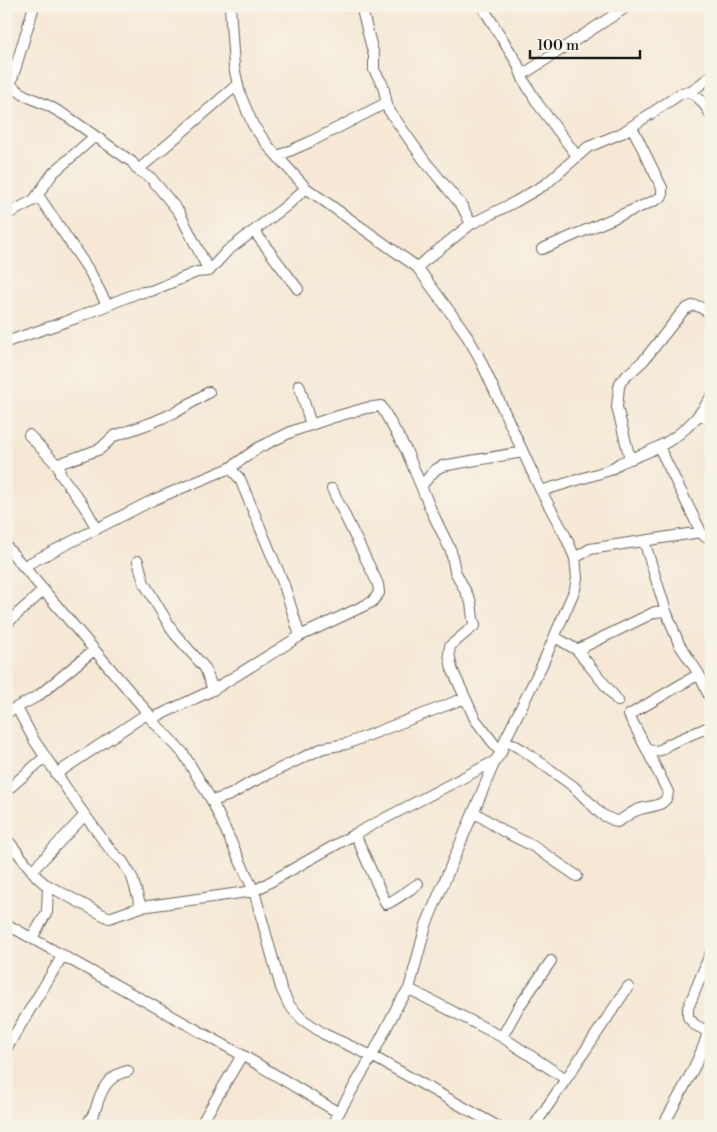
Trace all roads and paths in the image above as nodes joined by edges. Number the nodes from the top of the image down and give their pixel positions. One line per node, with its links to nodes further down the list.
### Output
1 (34, 6): 6 (street)
2 (230, 6): 9 (street)
3 (361, 6): 12 (street)
4 (482, 6): 7 (street)
5 (628, 6): 7 (street)
6 (11, 65): 10 (street)
7 (522, 75): 17 (street)
8 (711, 76): 11 (street)
9 (238, 84): 16 (street); 18 (street)
10 (8, 87): 15 (street)
11 (691, 92): 13 (street); 14 (street)
12 (386, 103): 16 (street); 22 (street)
13 (711, 115)
14 (632, 127): 17 (street); 24 (street)
15 (94, 137): 18 (street); 20 (street)
16 (278, 156): 19 (street)
17 (577, 156): 22 (street)
18 (138, 170): 26 (street)
19 (306, 188): 23 (street); 25 (street)
20 (38, 195): 21 (street); 28 (street)
21 (6, 215)
22 (471, 224): 25 (street)
23 (254, 230): 26 (street); 27 (street)
24 (542, 249)
25 (417, 267): 39 (street)
26 (209, 271): 28 (street)
27 (298, 289)
28 (107, 305): 30 (street)
29 (711, 314): 40 (street)
30 (6, 342)
31 (299, 385): 36 (street)
32 (209, 392): 41 (street)
33 (711, 397): 34 (street)
34 (699, 414): 35 (street); 38 (street)
35 (711, 420)
36 (311, 425): 42 (street); 43 (street)
37 (29, 435): 41 (street)
38 (659, 447): 40 (street); 47 (street)
39 (523, 452): 43 (street); 45 (street)
40 (630, 459): 45 (street)
41 (59, 468): 46 (street)
42 (230, 468): 46 (street); 57 (street)
43 (422, 485): 63 (street)
44 (332, 489): 57 (street)
45 (540, 491): 51 (street)
46 (96, 529): 53 (street)
47 (701, 532): 48 (street); 49 (street)
48 (711, 538)
49 (644, 541): 51 (street); 55 (street)
50 (6, 546): 53 (street)
51 (575, 558): 58 (street)
52 (138, 561): 62 (street)
53 (24, 566): 54 (street)
54 (43, 591): 56 (street); 59 (street)
55 (666, 611): 60 (street); 61 (street)
56 (6, 624)
57 (300, 636): 62 (street)
58 (555, 637): 60 (street); 69 (street)
59 (94, 650): 66 (street); 67 (street)
60 (578, 650): 65 (street)
61 (699, 674): 64 (street); 70 (street)
62 (214, 690): 67 (street)
63 (465, 698): 72 (street); 75 (street)
64 (711, 700)
65 (618, 701)
66 (10, 710): 71 (street)
67 (149, 716): 73 (street); 75 (street)
68 (711, 726): 70 (street)
69 (505, 740): 70 (street); 72 (street)
70 (647, 750)
71 (45, 757): 73 (street); 74 (street)
72 (498, 757): 76 (street); 78 (street)
73 (56, 774): 77 (street)
74 (6, 791)
75 (212, 801): 84 (street)
76 (474, 812): 81 (street); 92 (street)
77 (85, 815): 80 (street); 85 (street)
78 (355, 834): 82 (street); 84 (street)
79 (6, 838): 80 (street)
80 (32, 870): 83 (street)
81 (577, 876)
82 (418, 884)
83 (48, 886): 85 (street); 87 (street)
84 (254, 891): 85 (street); 96 (street)
85 (141, 907)
86 (6, 924): 87 (street)
87 (32, 938): 89 (street)
88 (711, 952): 105 (street)
89 (63, 955): 94 (street); 95 (street)
90 (551, 961): 93 (street)
91 (628, 987): 98 (street)
92 (408, 989): 93 (street); 96 (street)
93 (502, 1037): 98 (street)
94 (6, 1049)
95 (242, 1055): 99 (street); 101 (street)
96 (372, 1056): 99 (street); 103 (street)
97 (128, 1071): 100 (street)
98 (566, 1078): 104 (street)
99 (339, 1113): 102 (street)
100 (86, 1126)
101 (200, 1126)
102 (331, 1126)
103 (497, 1126)
104 (534, 1126)
105 (662, 1126)

